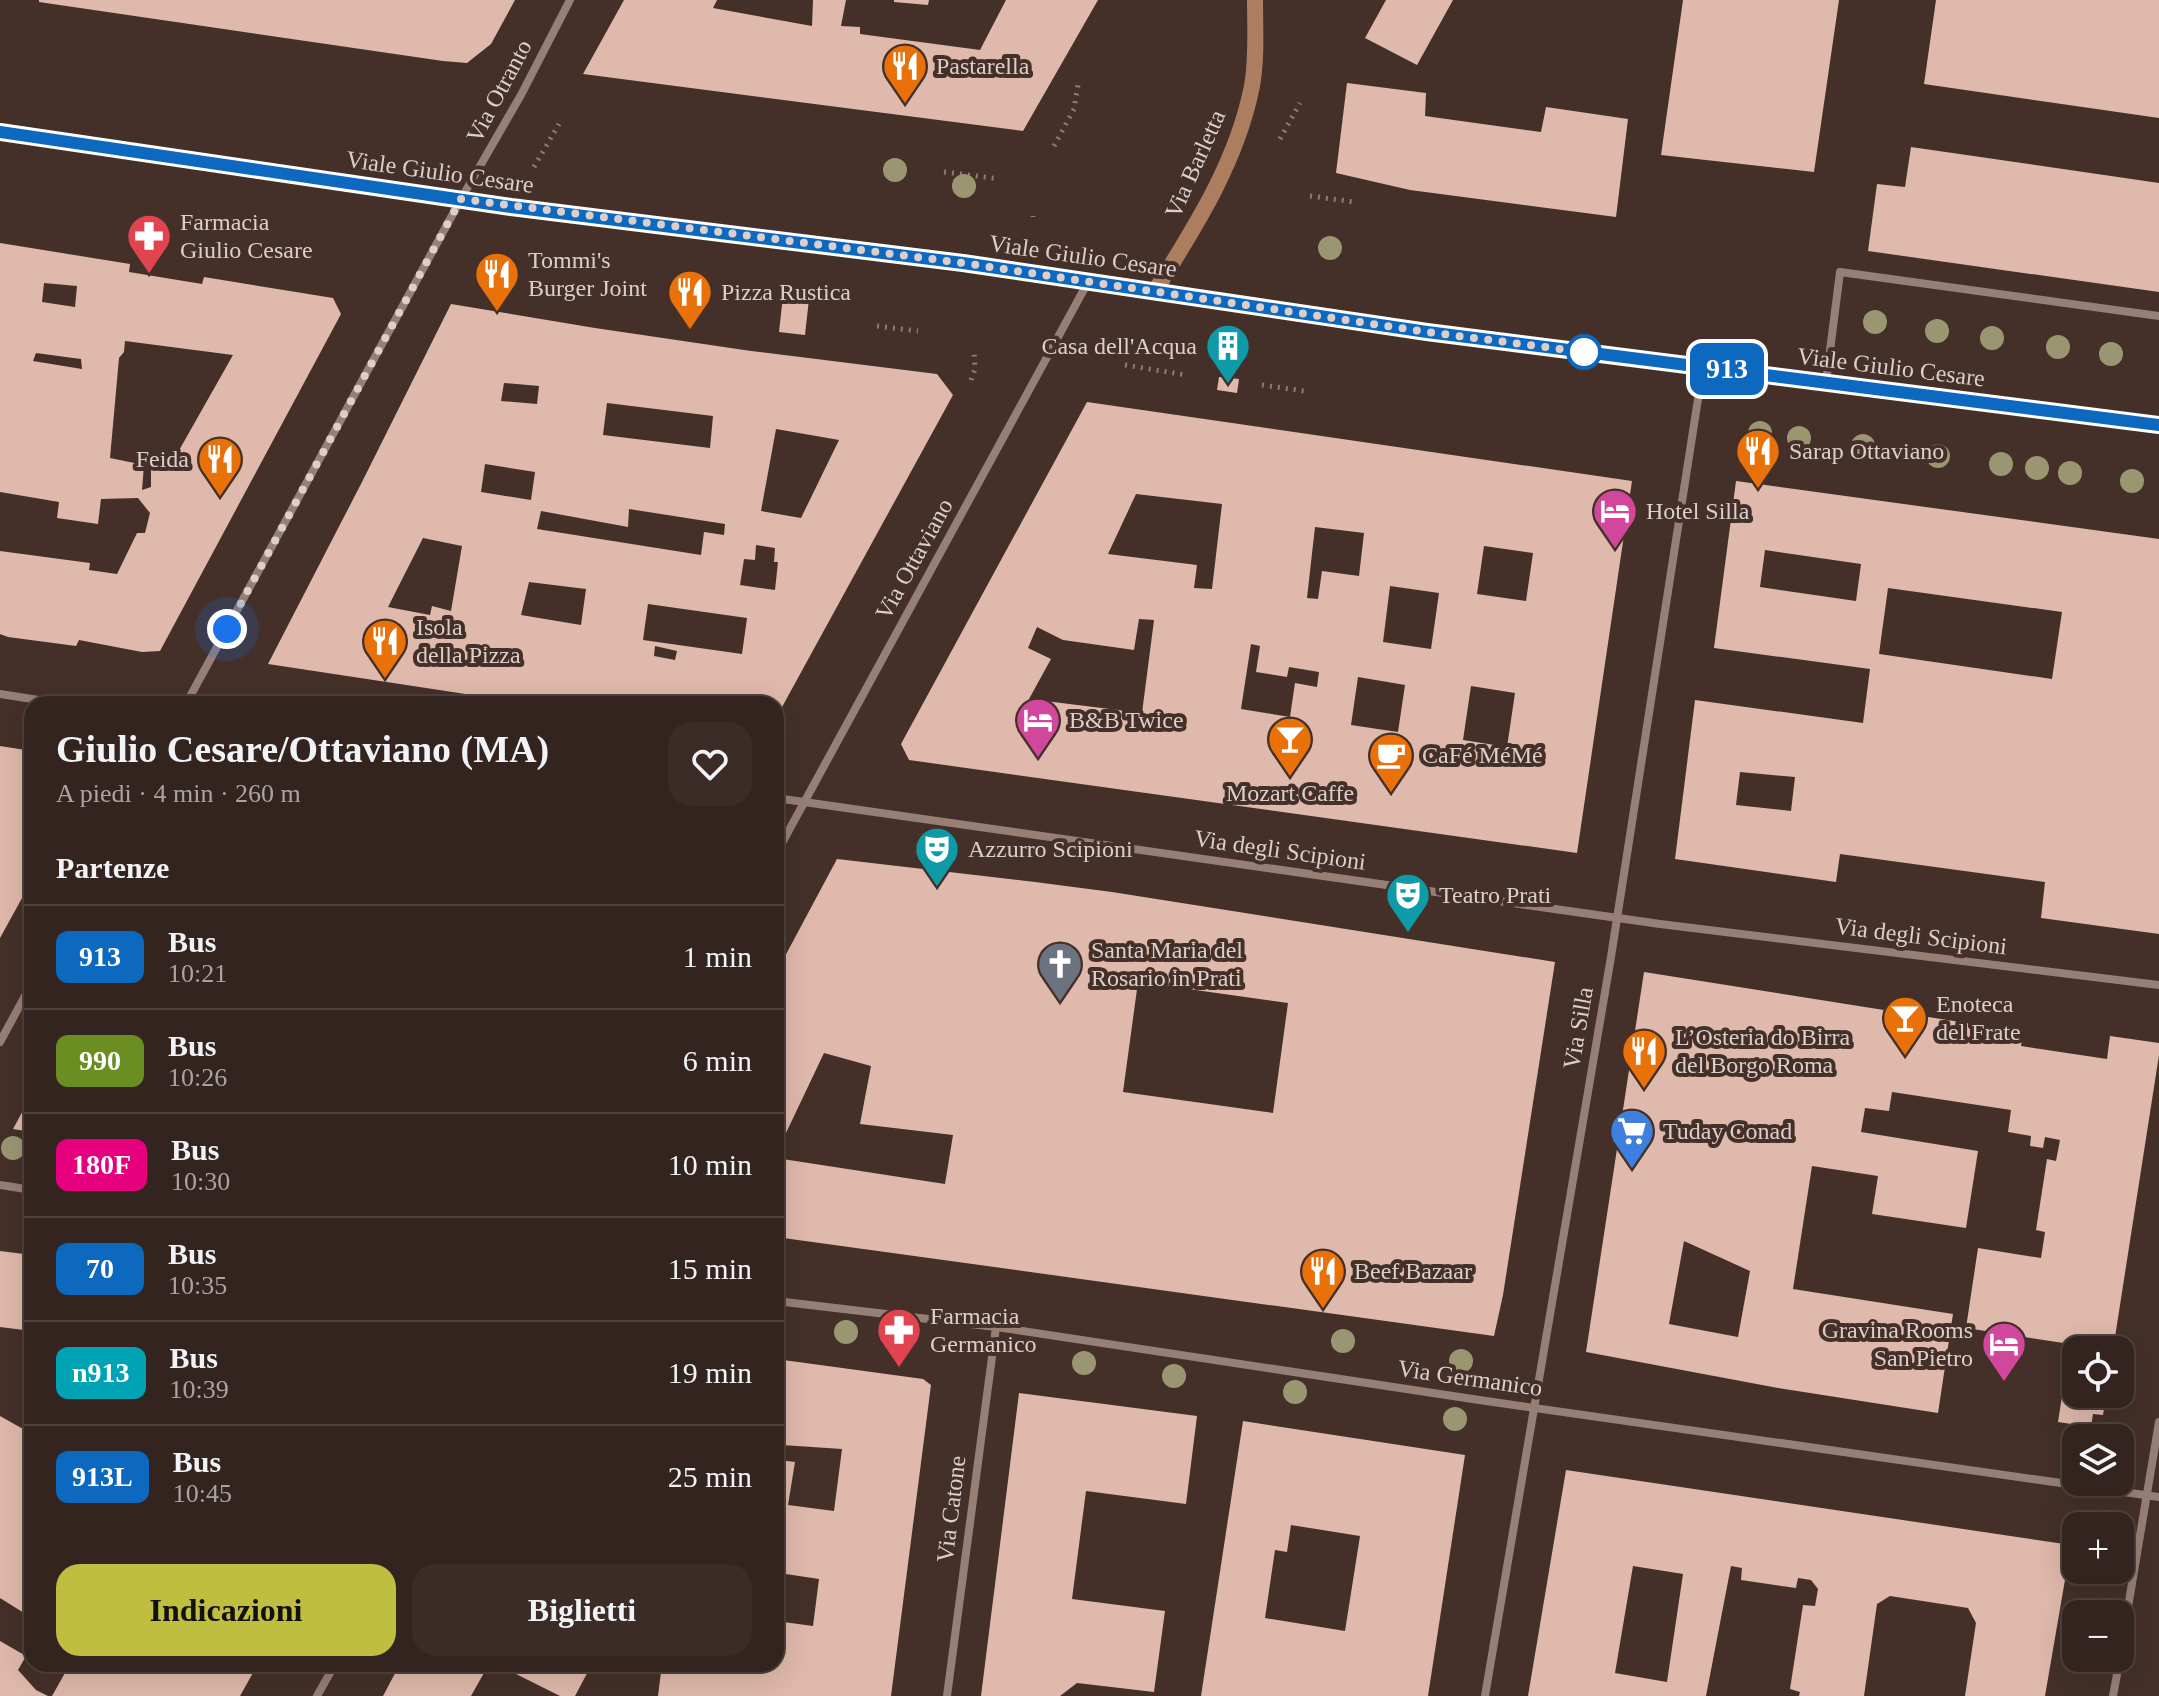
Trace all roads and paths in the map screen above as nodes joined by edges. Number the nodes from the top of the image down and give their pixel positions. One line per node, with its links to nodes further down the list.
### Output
1 (570, 0): 13 (street, Via Otranto)
2 (1255, 0): 16 (street, Via Barletta)
3 (1078, 85): 8 (path)
4 (1300, 103): 7 (path)
5 (559, 124): 9 (path)
6 (0, 132): 13 (street, Viale Giulio Cesare)
7 (1280, 139)
8 (1054, 146)
9 (534, 167)
10 (944, 172): 11 (path)
11 (999, 179)
12 (1310, 196): 14 (path)
13 (461, 199): 15 (street, Viale Giulio Cesare); 30 (street, Via Otranto)
14 (1354, 202)
15 (1088, 282): 16 (street, Viale Giulio Cesare); 33 (street, Via Ottaviano)
16 (1155, 291): 22 (street, Viale Giulio Cesare)
17 (2159, 316): 25 (street)
18 (877, 326): 19 (path)
19 (918, 331)
20 (974, 352): 24 (path)
21 (1131, 363): 23 (path)
22 (1703, 366): 25 (street, Viale Giulio Cesare); 35 (street, Via Silla)
23 (1186, 375)
24 (971, 380)
25 (1826, 382): 28 (street, Viale Giulio Cesare)
26 (1262, 385): 27 (path)
27 (1304, 391)
28 (2159, 425)
29 (0, 694): 31 (street)
30 (190, 696)
31 (24, 698)
32 (784, 799): 33 (street, Via degli Scipioni)
33 (804, 802): 34 (street, Via Ottaviano); 35 (street, Via degli Scipioni)
34 (784, 839)
35 (1616, 918): 36 (street, Via degli Scipioni); 43 (street, Via Silla)
36 (2159, 985)
37 (24, 998): 38 (street)
38 (0, 1042)
39 (0, 1185): 40 (street)
40 (24, 1189)
41 (784, 1302): 42 (street, Via Germanico)
42 (996, 1327): 43 (street, Via Germanico); 51 (street, Via Catone)
43 (1533, 1408): 45 (street, Via Germanico); 52 (street, Via Silla)
44 (2159, 1422): 45 (street)
45 (2147, 1495): 46 (street, Via Germanico); 47 (street)
46 (2159, 1497)
47 (2130, 1600)
48 (330, 1672): 50 (street)
49 (2117, 1672): 53 (street)
50 (317, 1696)
51 (947, 1696)
52 (1485, 1696)
53 (2113, 1696)

